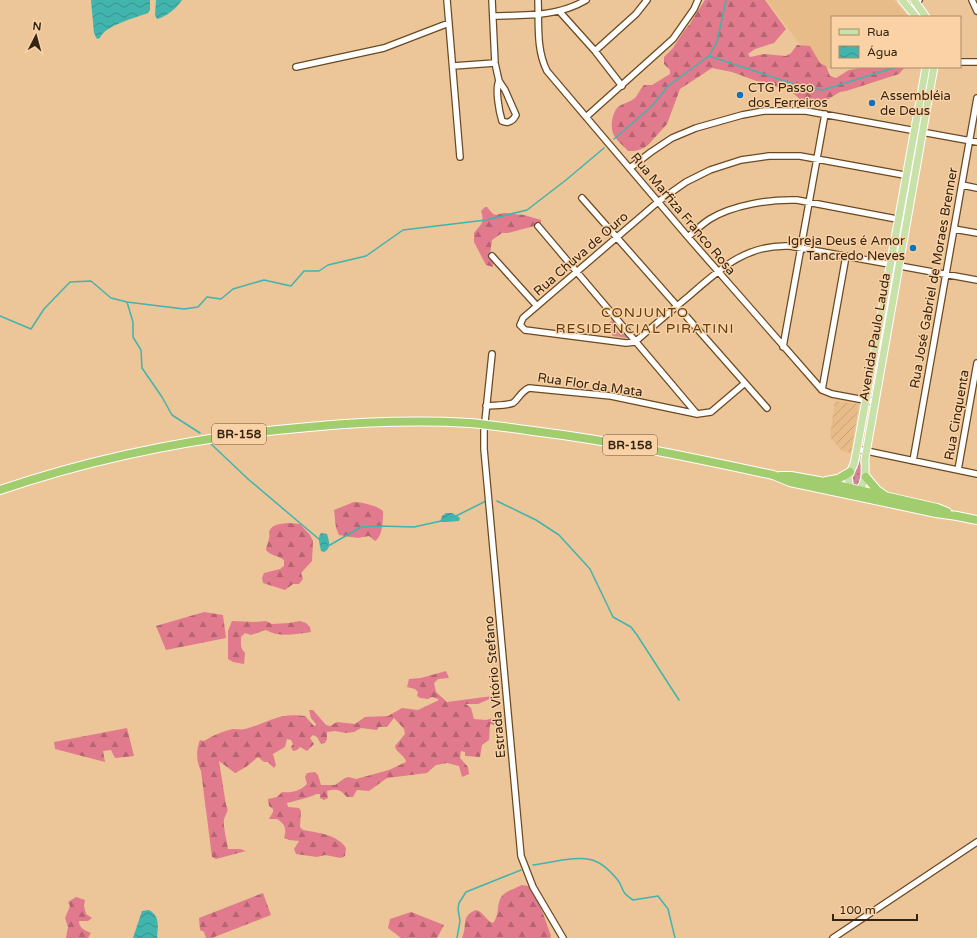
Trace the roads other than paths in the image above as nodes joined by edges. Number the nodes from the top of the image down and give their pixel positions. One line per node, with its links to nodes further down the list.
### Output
1 (447, 0): 17 (street)
2 (492, 0): 14 (street)
3 (538, 0): 13 (street, Rua Marfiza Franco Rosa)
4 (586, 0): 12 (street)
5 (647, 0): 18 (street)
6 (698, 0): 27 (street)
7 (902, 0): 10 (main road)
8 (972, 0): 11 (street)
9 (916, 1): 10 (street); 16 (main road)
10 (910, 8): 15 (main road)
11 (977, 11)
12 (560, 12): 13 (street); 18 (street)
13 (538, 14): 14 (street); 30 (street, Rua Marfiza Franco Rosa)
14 (492, 16): 21 (street)
15 (915, 16)
16 (925, 16)
17 (449, 23): 22 (street); 23 (street)
18 (595, 51): 27 (street)
19 (961, 62): 20 (street)
20 (977, 62)
21 (495, 63): 22 (street); 26 (street)
22 (453, 66): 35 (street)
23 (296, 67)
24 (926, 68): 31 (main road, Avenida Paulo Lauda)
25 (934, 68): 32 (main road, Avenida Paulo Lauda)
26 (499, 81): 26 (street)
27 (622, 86): 30 (street)
28 (977, 98): 33 (street, Rua José Gabriel de Moraes Brenner)
29 (824, 114): 31 (street); 36 (street); 37 (street)
30 (586, 117): 37 (street, Rua Marfiza Franco Rosa)
31 (914, 131): 32 (street); 38 (main road, Avenida Paulo Lauda)
32 (923, 132): 33 (street); 39 (main road, Avenida Paulo Lauda)
33 (970, 140): 34 (street); 40 (street, Rua José Gabriel de Moraes Brenner)
34 (977, 142)
35 (460, 157)
36 (817, 159): 38 (street, Rua Chuva de Ouro); 43 (street, Rua Chuva de Ouro); 44 (street)
37 (630, 168): 43 (street, Rua Marfiza Franco Rosa)
38 (906, 176): 39 (street, Rua Chuva de Ouro); 45 (main road, Avenida Paulo Lauda)
39 (915, 177): 46 (main road, Avenida Paulo Lauda)
40 (962, 185): 41 (street); 48 (street, Rua José Gabriel de Moraes Brenner)
41 (977, 188)
42 (582, 198): 51 (street)
43 (659, 201): 50 (street, Rua Marfiza Franco Rosa); 51 (street, Rua Chuva de Ouro)
44 (809, 203): 45 (street); 50 (street); 52 (street)
45 (899, 219): 46 (street); 55 (main road, Avenida Paulo Lauda)
46 (907, 221): 56 (main road, Avenida Paulo Lauda)
47 (538, 226): 58 (street)
48 (954, 230): 49 (street); 59 (street, Rua José Gabriel de Moraes Brenner)
49 (977, 234)
50 (688, 236): 57 (street, Rua Marfiza Franco Rosa)
51 (617, 237): 58 (street, Rua Chuva de Ouro); 62 (street)
52 (801, 248): 54 (street); 57 (street); 64 (street)
53 (492, 256): 61 (street)
54 (846, 256): 55 (street); 68 (street)
55 (890, 264): 56 (street); 69 (main road, Avenida Paulo Lauda)
56 (899, 266): 59 (street); 70 (main road, Avenida Paulo Lauda)
57 (718, 271): 62 (street); 64 (street, Rua Marfiza Franco Rosa)
58 (576, 272): 61 (street, Rua Chuva de Ouro); 63 (street)
59 (946, 274): 60 (street); 77 (street, Rua José Gabriel de Moraes Brenner)
60 (977, 280)
61 (537, 306): 63 (street, Rua Chuva de Ouro)
62 (677, 306): 63 (street); 67 (street)
63 (636, 342): 73 (street)
64 (783, 347): 68 (street, Rua Marfiza Franco Rosa)
65 (492, 354): 71 (street, Estrada Vitório Stefano)
66 (977, 363): 78 (street, Rua Cinquenta)
67 (745, 383): 72 (street); 73 (street)
68 (822, 390): 69 (street)
69 (866, 401): 70 (street); 75 (main road, Avenida Paulo Lauda)
70 (875, 402): 76 (main road, Avenida Paulo Lauda)
71 (486, 406): 73 (street, Rua Flor da Mata); 74 (street, Estrada Vitório Stefano)
72 (767, 408)
73 (697, 414)
74 (484, 425): 81 (highway, BR-158); 84 (highway, BR-158); 90 (street, Estrada Vitório Stefano)
75 (857, 449): 76 (street); 79 (main road, Avenida Paulo Lauda)
76 (866, 451): 77 (street); 82 (main road, Avenida Paulo Lauda)
77 (913, 461): 78 (street)
78 (958, 470): 80 (street)
79 (850, 472): 83 (highway); 85 (main road, Avenida Paulo Lauda)
80 (977, 474)
81 (774, 475): 83 (highway, BR-158); 85 (highway, BR-158)
82 (866, 477): 85 (main road, Avenida Paulo Lauda); 86 (highway)
83 (819, 481): 85 (highway, BR-158)
84 (0, 490)
85 (854, 492): 86 (highway, BR-158); 87 (highway, BR-158)
86 (886, 497): 87 (highway, BR-158)
87 (957, 516): 88 (highway, BR-158)
88 (977, 520)
89 (977, 842): 91 (street)
90 (562, 938)
91 (833, 938)

